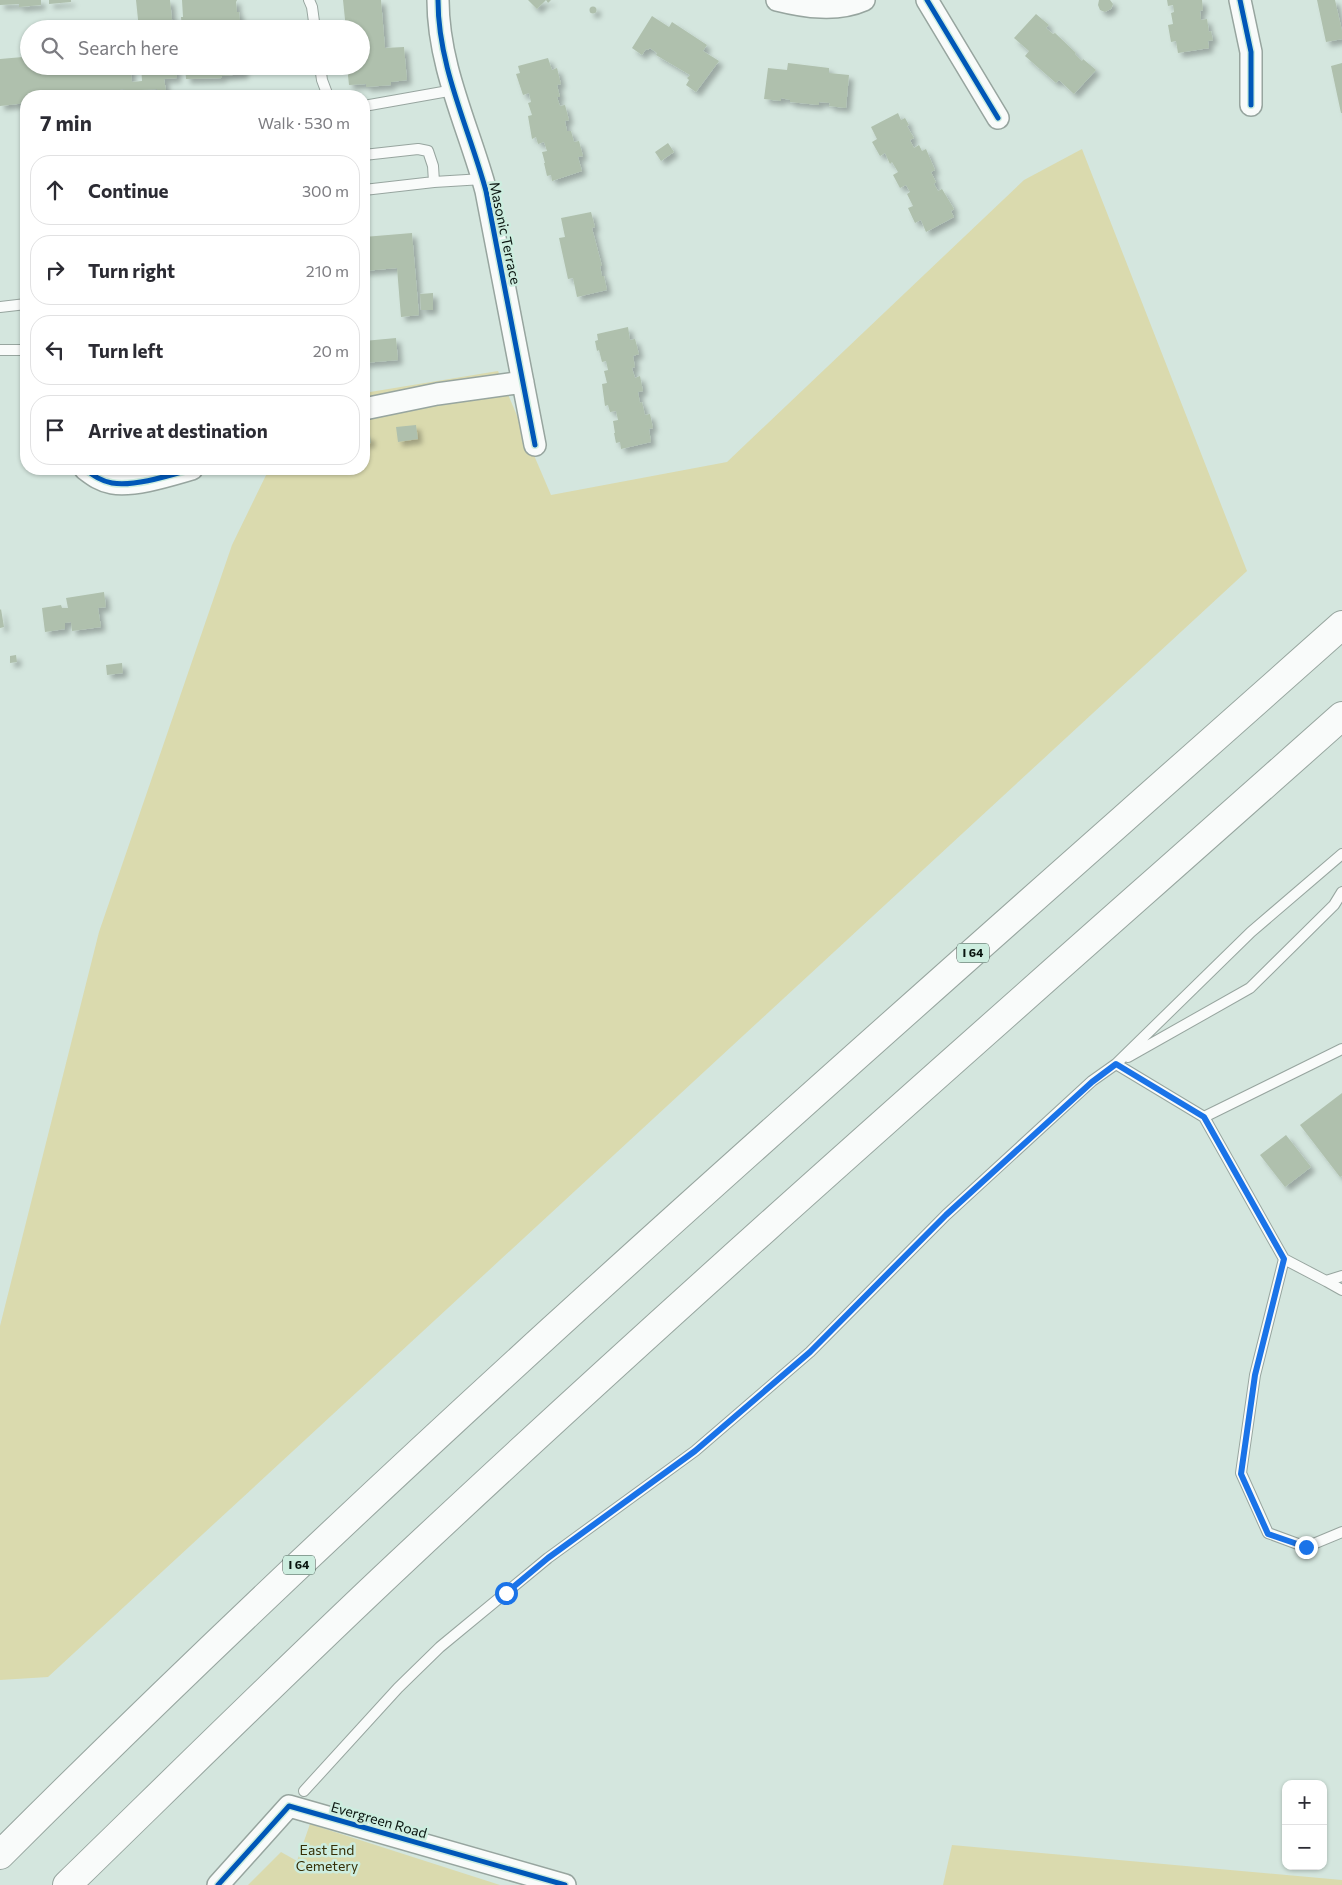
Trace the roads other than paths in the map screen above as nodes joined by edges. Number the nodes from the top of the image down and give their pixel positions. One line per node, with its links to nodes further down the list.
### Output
1 (309, 0): 7 (lane)
2 (438, 0): 10 (street, Masonic Terrace)
3 (778, 0): 4 (street)
4 (864, 0)
5 (927, 0): 13 (street)
6 (1240, 0): 11 (street)
7 (314, 20)
8 (321, 75): 9 (lane)
9 (326, 90)
10 (454, 90): 12 (lane); 15 (street, Masonic Terrace)
11 (1251, 104)
12 (370, 105)
13 (998, 118)
14 (370, 154): 16 (lane)
15 (483, 179): 16 (lane); 22 (street, Masonic Terrace)
16 (434, 182): 17 (lane)
17 (370, 189)
18 (20, 305): 19 (lane)
19 (0, 307)
20 (0, 350): 21 (lane)
21 (20, 350)
22 (523, 382): 23 (street); 24 (street, Masonic Terrace)
23 (370, 408)
24 (535, 445)
25 (94, 475): 26 (street)
26 (167, 475)
27 (1342, 625): 40 (highway, I 64)
28 (1342, 716): 41 (highway)
29 (1342, 854): 32 (lane)
30 (1342, 892): 32 (lane)
31 (1342, 1049): 33 (lane)
32 (1116, 1064): 33 (lane); 39 (lane)
33 (1204, 1117): 34 (lane)
34 (1284, 1259): 36 (lane); 38 (lane)
35 (1342, 1276): 36 (lane)
36 (1326, 1281): 37 (lane)
37 (1342, 1290)
38 (1342, 1532)
39 (304, 1791)
40 (0, 1855)
41 (67, 1885)
42 (218, 1885): 43 (street, Evergreen Road)
43 (565, 1885)

